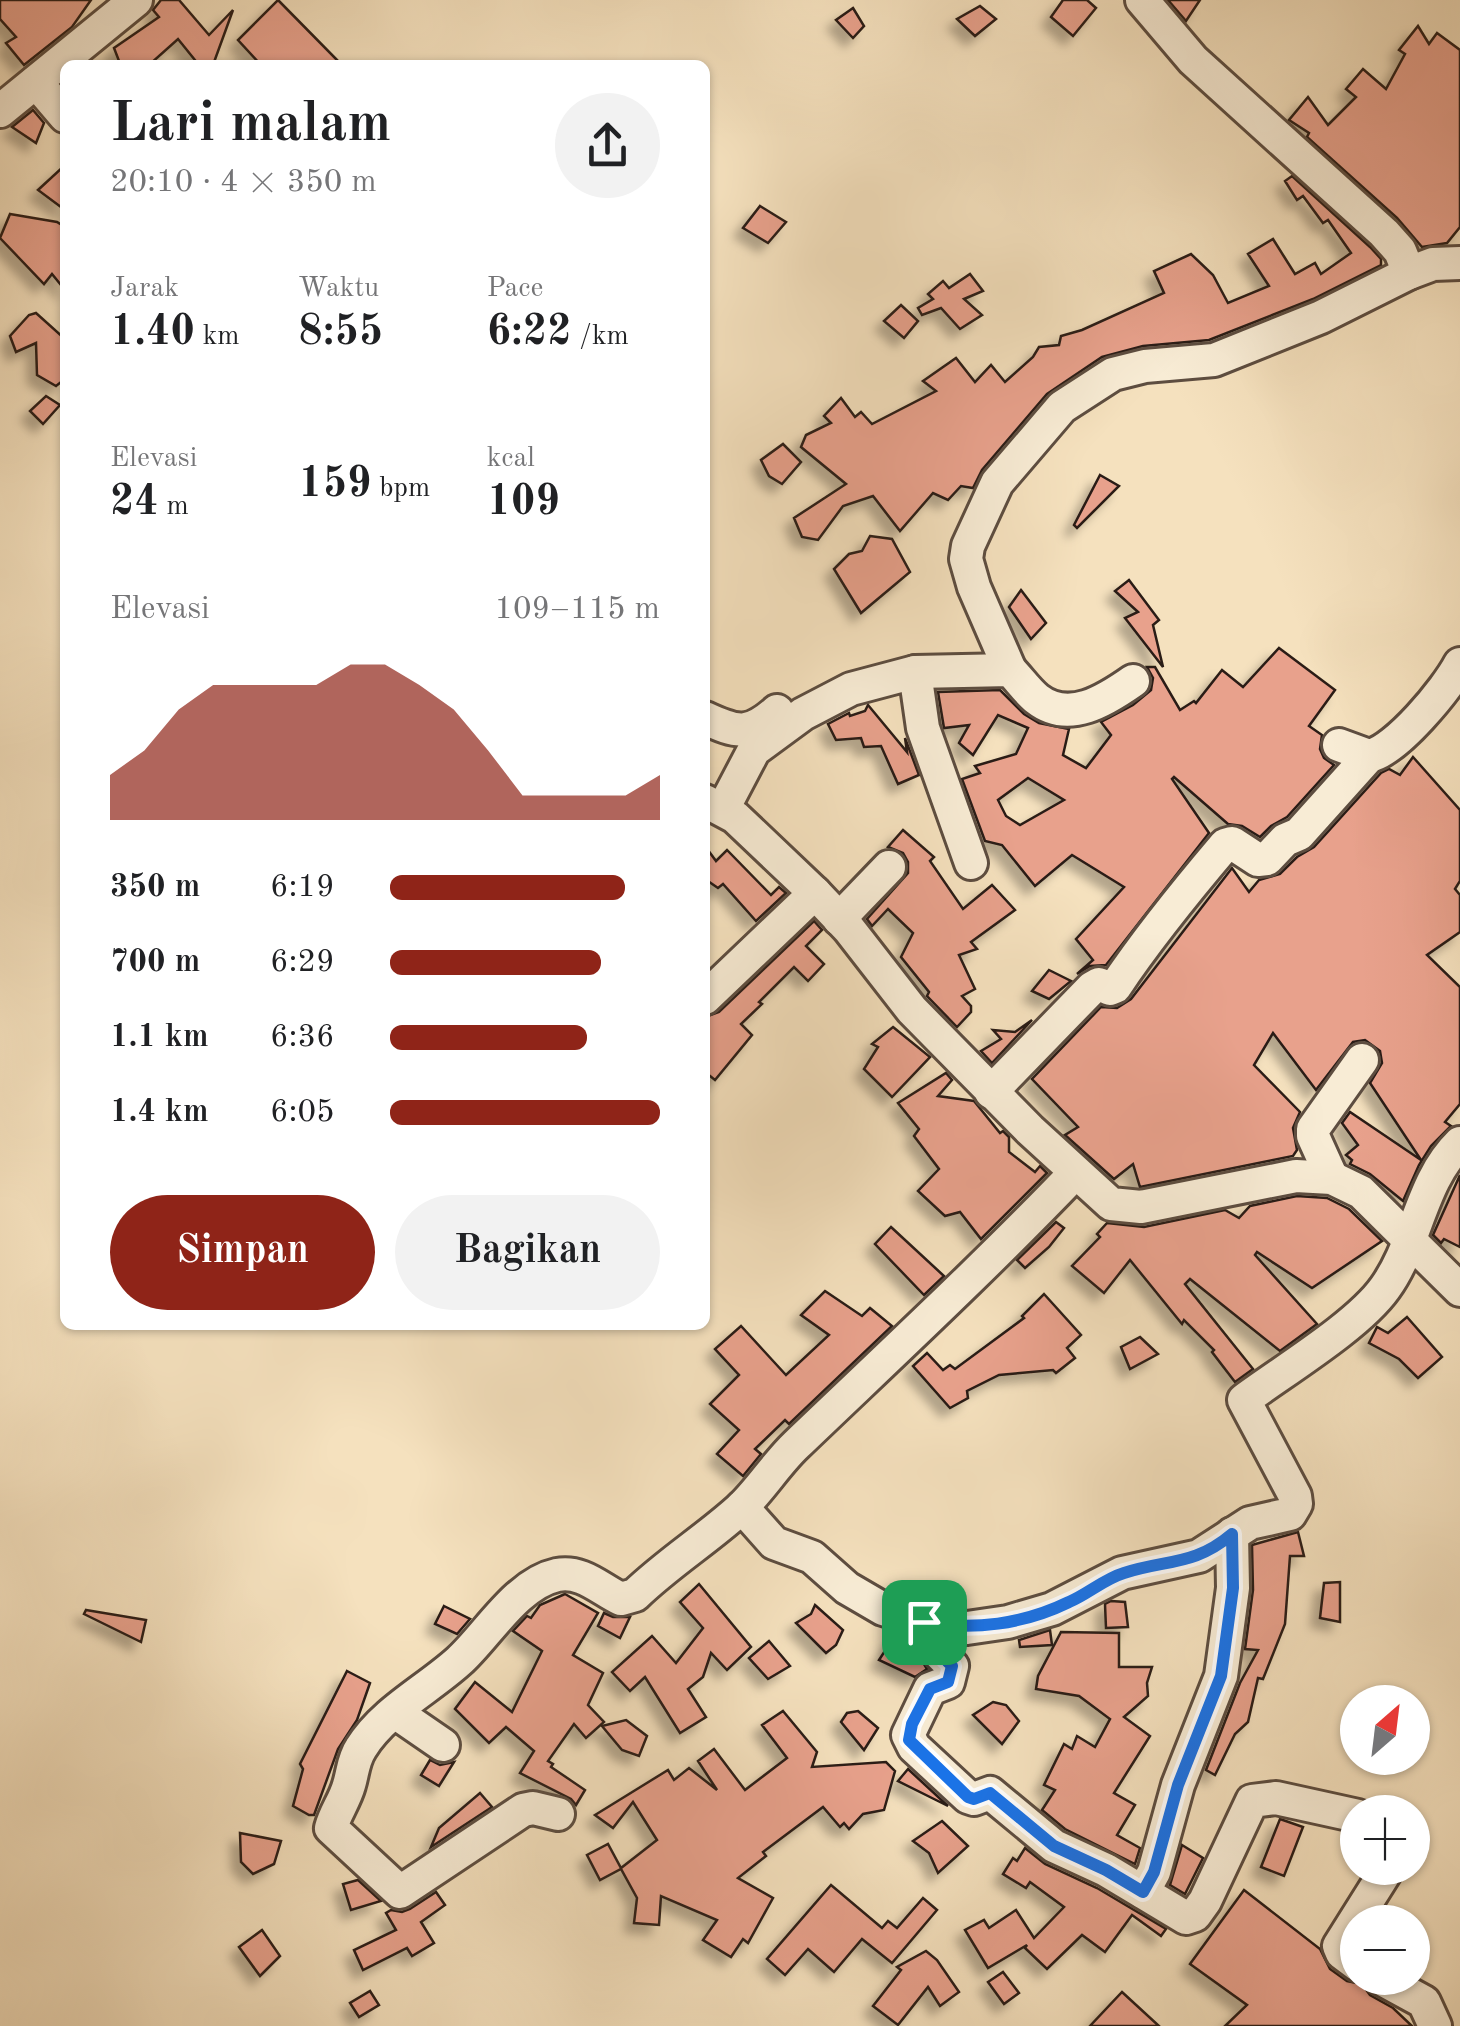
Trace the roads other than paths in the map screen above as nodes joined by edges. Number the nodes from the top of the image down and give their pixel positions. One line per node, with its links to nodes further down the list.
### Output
1 (136, 0): 3 (street)
2 (1142, 0): 6 (street)
3 (13, 91): 4 (street)
4 (60, 114)
5 (1460, 263): 6 (street)
6 (1409, 274): 8 (street)
7 (1460, 664): 20 (street)
8 (1010, 670): 10 (street); 11 (street)
9 (851, 672): 12 (street)
10 (915, 672): 13 (street); 14 (street)
11 (1133, 681)
12 (710, 720)
13 (714, 805): 16 (street)
14 (971, 863)
15 (889, 866): 17 (street)
16 (815, 893): 17 (street); 18 (street)
17 (839, 919): 20 (street)
18 (710, 993)
19 (1362, 1060): 23 (street)
20 (991, 1092): 22 (street)
21 (1460, 1143): 24 (street)
22 (1075, 1173): 23 (street); 26 (street)
23 (1332, 1178): 24 (street)
24 (1411, 1238): 25 (street); 27 (street)
25 (1460, 1290)
26 (742, 1506): 28 (street); 29 (street)
27 (1232, 1534): 28 (street); 33 (street)
28 (924, 1622): 33 (street)
29 (395, 1712): 30 (street); 32 (street)
30 (444, 1744)
31 (1340, 1812): 33 (street)
32 (558, 1814)
33 (1143, 1892)
34 (1411, 1995): 35 (street)
35 (1435, 2026)

